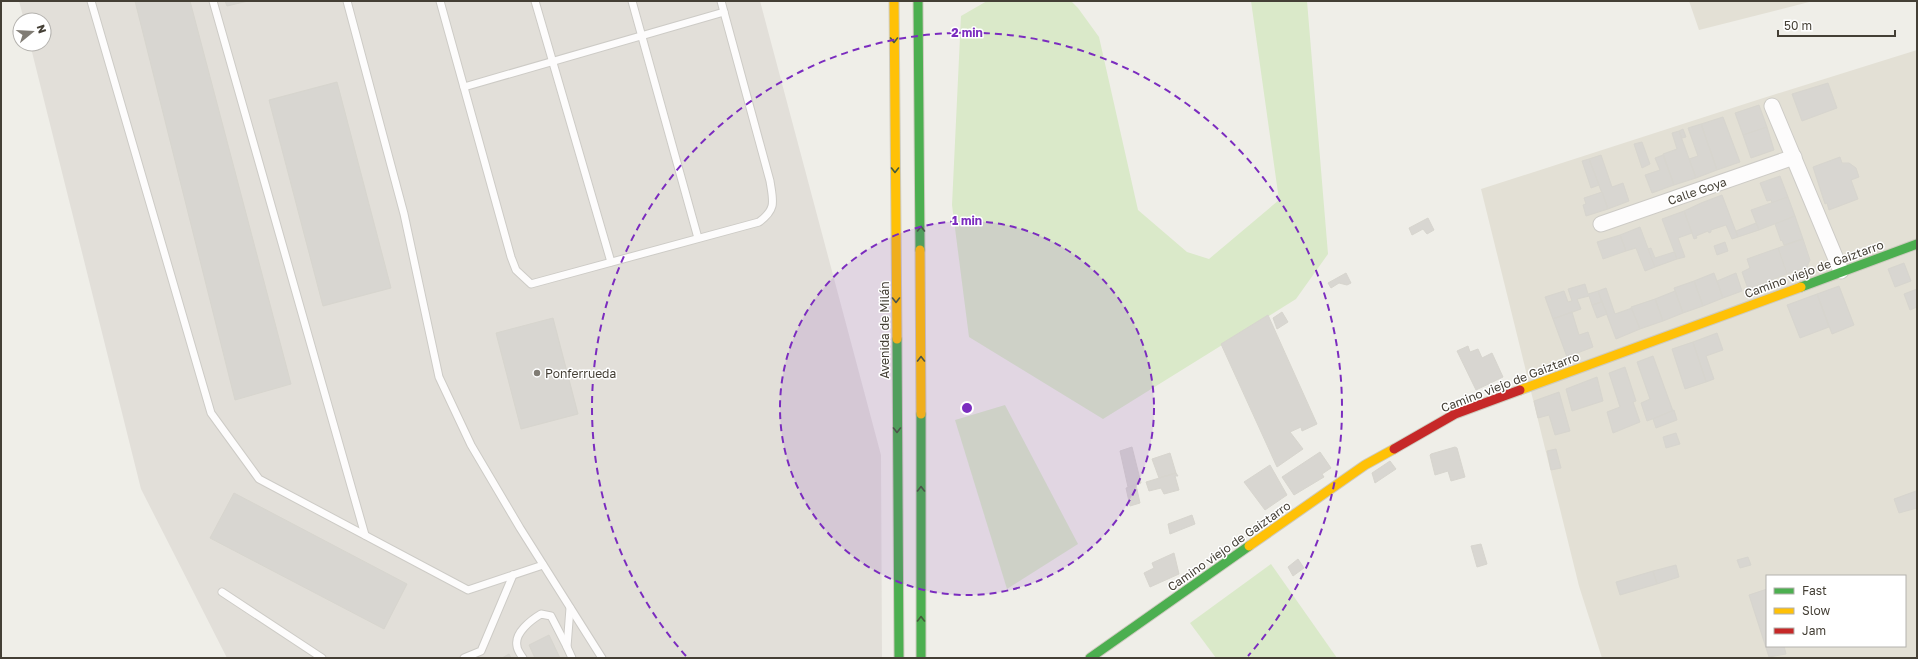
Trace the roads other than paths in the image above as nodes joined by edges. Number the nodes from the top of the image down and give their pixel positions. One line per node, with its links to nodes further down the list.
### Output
1 (91, 1): 21 (lane)
2 (213, 1): 21 (lane)
3 (348, 1): 22 (lane)
4 (440, 1): 13 (lane)
5 (535, 1): 12 (lane)
6 (632, 1): 11 (lane)
7 (721, 1): 10 (lane)
8 (894, 1): 32 (street, Avenida de Milán, one-way to 32)
9 (918, 1): 33 (street, one-way to 9)
10 (724, 12): 11 (lane); 17 (lane)
11 (641, 35): 12 (lane); 17 (lane)
12 (552, 60): 13 (lane); 19 (lane)
13 (464, 87): 19 (lane)
14 (1772, 106): 15 (street)
15 (1794, 157): 16 (street, Calle Goya); 20 (street)
16 (1601, 224)
17 (698, 238): 19 (lane)
18 (1917, 244): 20 (street, Camino viejo de Gaiztarro)
19 (612, 262)
20 (1841, 272): 34 (street, Camino viejo de Gaiztarro)
21 (365, 535): 23 (lane)
22 (543, 565): 23 (lane); 25 (lane)
23 (513, 575): 28 (lane)
24 (222, 592): 27 (lane)
25 (570, 608): 26 (lane); 31 (lane)
26 (567, 648): 29 (lane); 30 (lane)
27 (322, 658)
28 (464, 658)
29 (523, 658)
30 (572, 658)
31 (602, 658)
32 (899, 658)
33 (921, 658)
34 (1090, 658)

